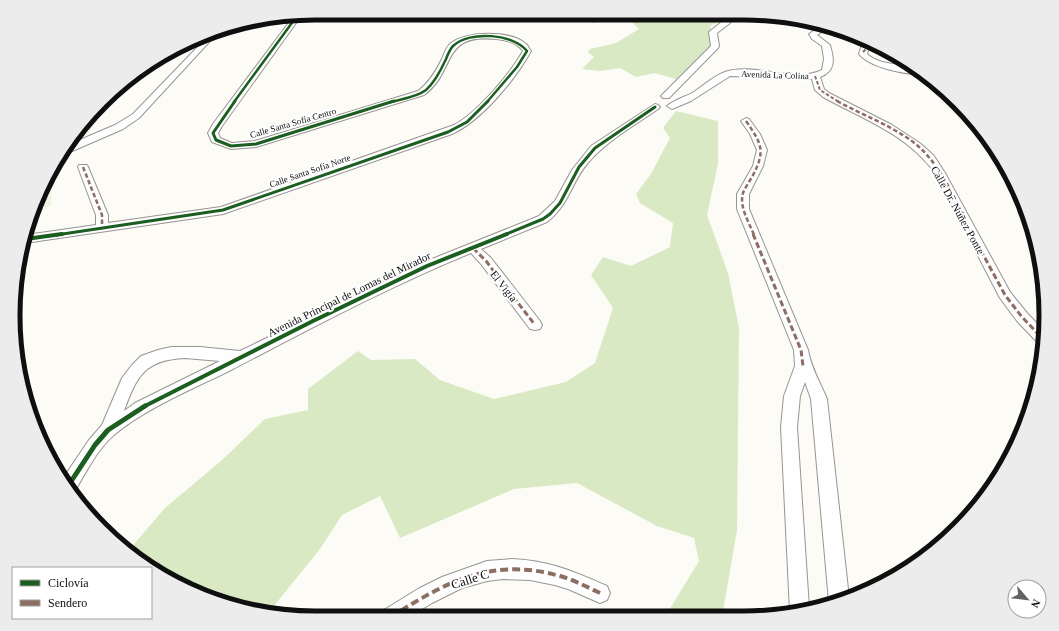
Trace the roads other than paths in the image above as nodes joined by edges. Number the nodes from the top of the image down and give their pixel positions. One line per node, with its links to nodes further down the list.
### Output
1 (727, 20): 11 (street, Avenida Principal de Lomas del Mirador)
2 (293, 21): 4 (street, Calle Santa Sofía Centro)
3 (818, 30): 10 (street, Avenida La Colina)
4 (496, 37): 16 (street, Calle Santa Sofía Norte)
5 (209, 40): 14 (street)
6 (866, 46): 8 (street)
7 (868, 47): 8 (street)
8 (863, 52): 9 (street)
9 (907, 69)
10 (815, 76): 12 (street, Avenida La Colina); 20 (street, Calle Dr. Núñez Ponte)
11 (657, 99): 12 (street, Avenida La Colina); 12 (street); 18 (street, Avenida Principal de Lomas del Mirador)
12 (672, 106)
13 (746, 121): 22 (street)
14 (73, 147)
15 (83, 167): 16 (street)
16 (102, 228): 17 (street, Calle Santa Sofía Norte)
17 (30, 238)
18 (473, 248): 19 (street, El Vigía); 21 (street, Avenida Principal de Lomas del Mirador)
19 (535, 325)
20 (1038, 334)
21 (240, 358): 23 (street, Avenida Principal de Lomas del Mirador); 23 (street)
22 (802, 366): 26 (street); 27 (street)
23 (108, 430): 24 (street, Avenida Principal de Lomas del Mirador)
24 (71, 481)
25 (600, 593): 28 (street, Calle C)
26 (838, 595)
27 (799, 605)
28 (400, 611)

